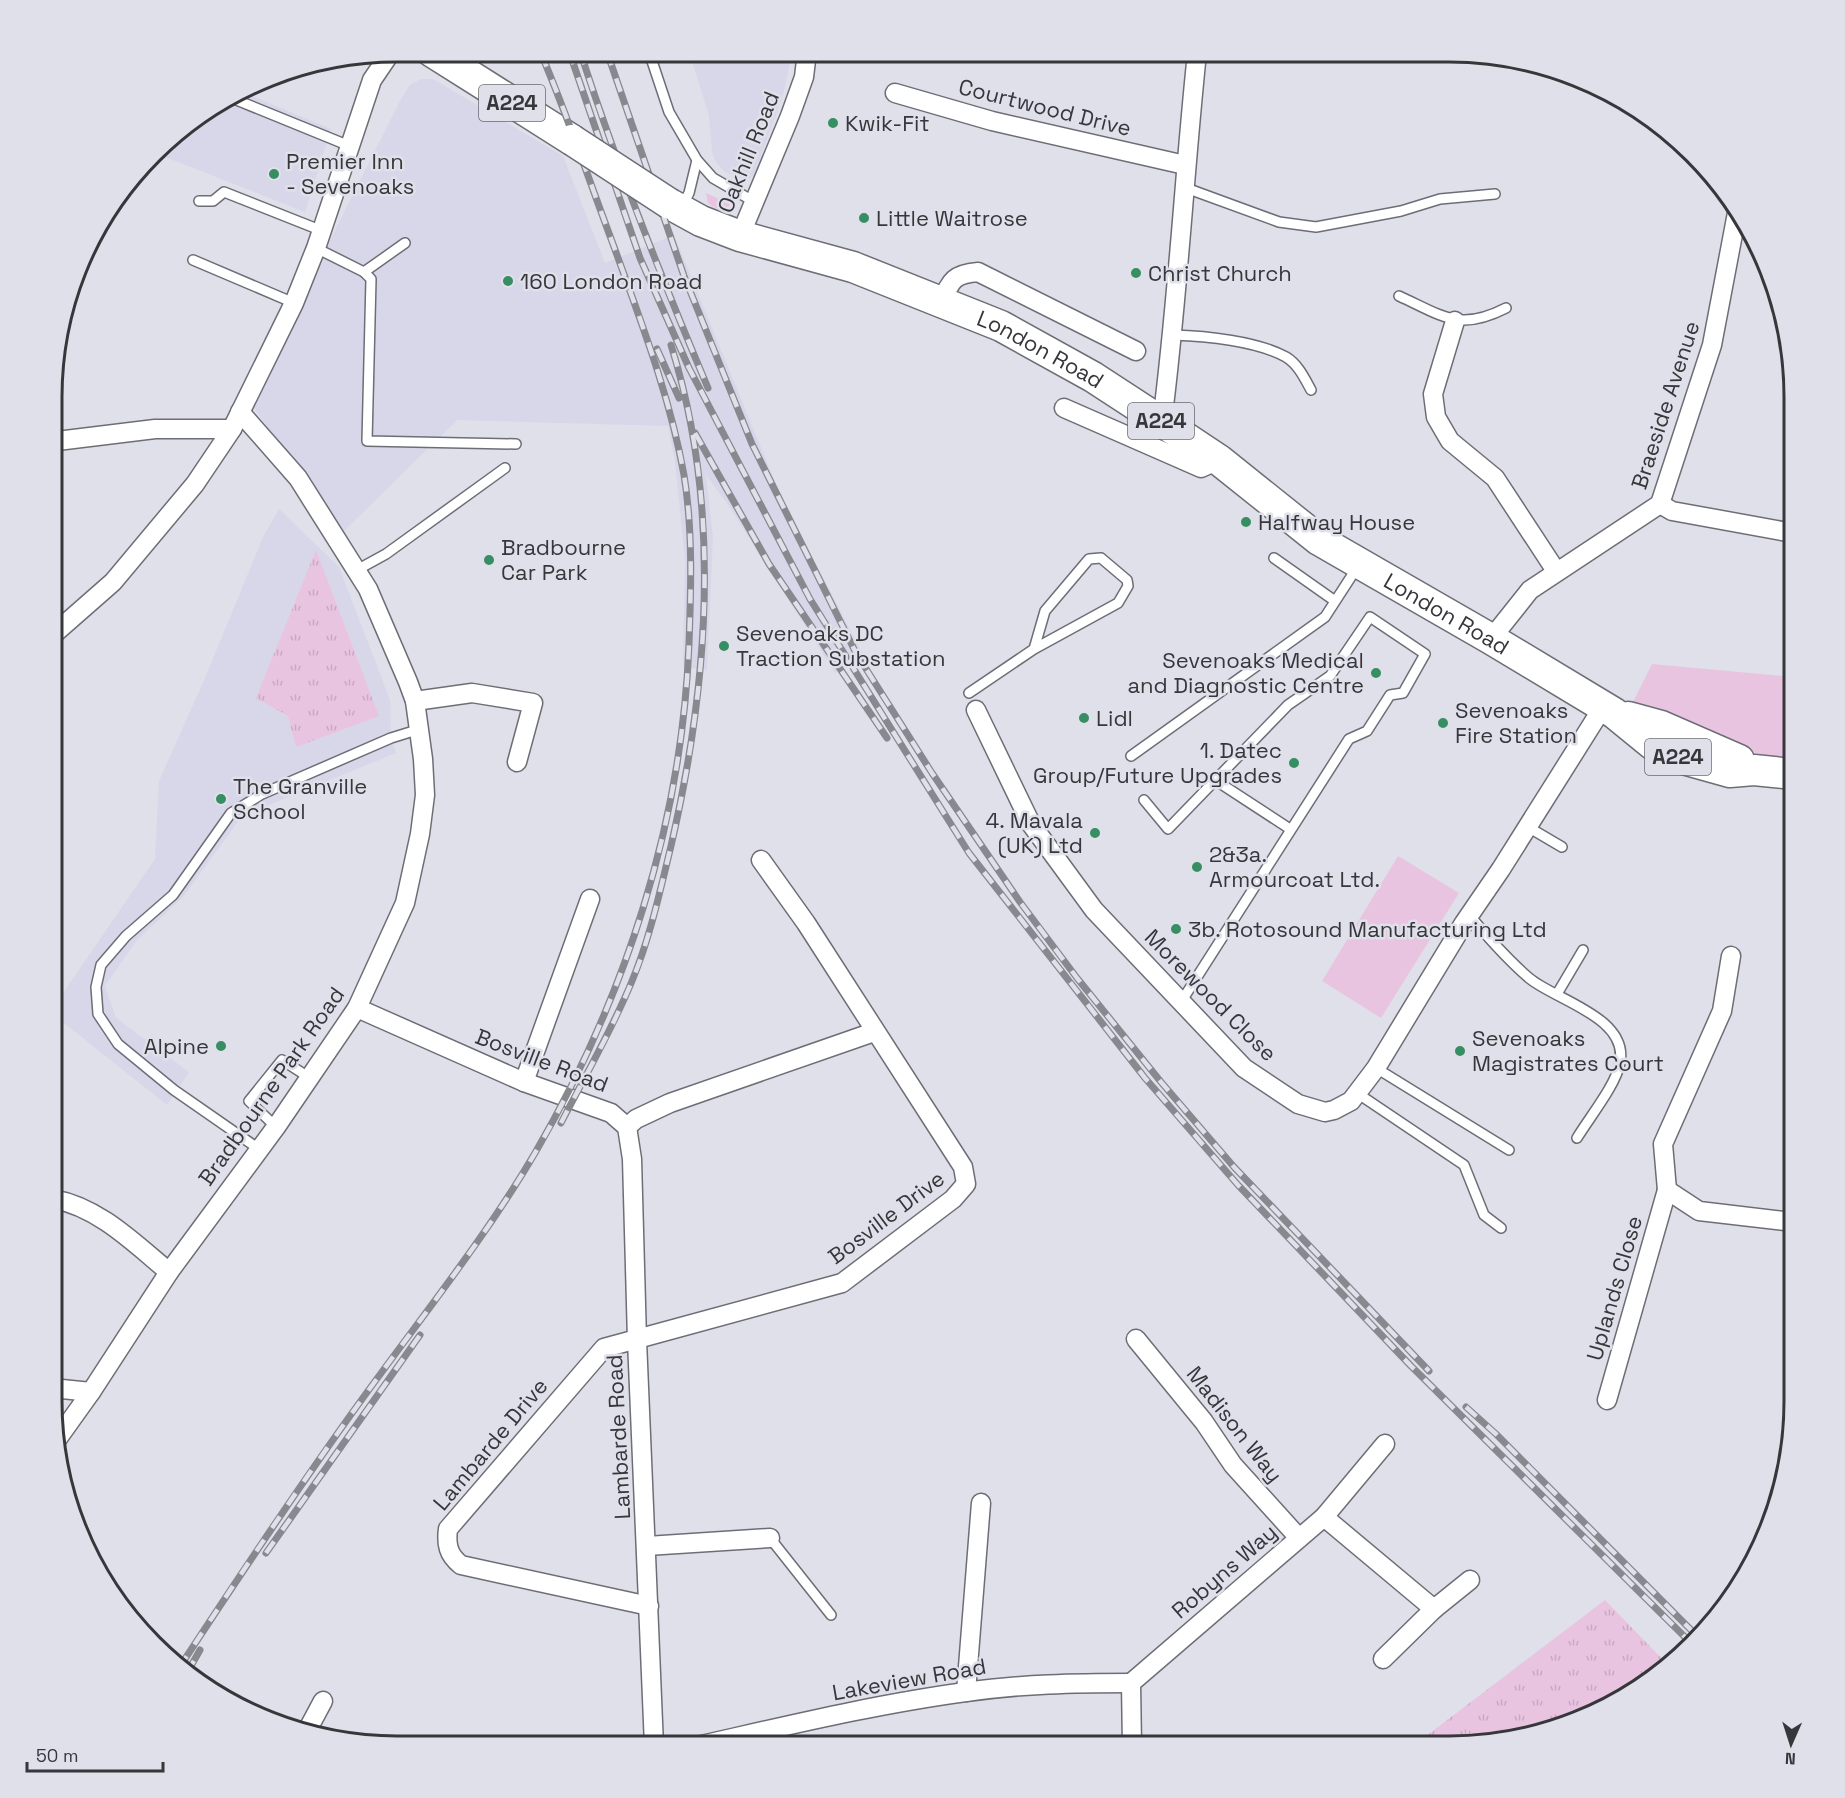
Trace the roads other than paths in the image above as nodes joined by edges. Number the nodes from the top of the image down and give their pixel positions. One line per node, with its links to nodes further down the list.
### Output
1 (384, 62): 8 (street)
2 (448, 62): 15 (main road, London Road / A224, bridge)
3 (652, 62): 9 (lane)
4 (806, 62): 14 (street, Oakhill Road)
5 (1196, 62): 10 (street)
6 (895, 93): 10 (street, Courtwood Drive)
7 (239, 101): 8 (lane)
8 (352, 147): 18 (street)
9 (697, 160): 14 (lane); 15 (lane)
10 (1185, 165): 11 (street)
11 (1186, 188): 12 (lane); 27 (street)
12 (1495, 194)
13 (199, 201): 18 (lane)
14 (753, 201): 17 (street, Oakhill Road)
15 (675, 207): 17 (main road, London Road / A224)
16 (1735, 223): 38 (street, Braeside Avenue)
17 (740, 236): 23 (main road, London Road / A224)
18 (318, 239): 21 (lane); 24 (street)
19 (405, 243): 21 (lane)
20 (193, 260): 24 (lane)
21 (364, 272): 35 (lane)
22 (1399, 296): 26 (lane)
23 (942, 301): 28 (street); 32 (main road, London Road / A224)
24 (294, 303): 31 (street)
25 (1506, 308): 26 (lane)
26 (1455, 321): 43 (street)
27 (1173, 335): 29 (lane); 32 (street)
28 (1136, 351)
29 (1311, 390)
30 (1064, 408): 36 (street)
31 (240, 412): 33 (street); 42 (street, Bradbourne Park Road)
32 (1162, 422): 36 (main road, London Road / A224)
33 (232, 429): 34 (street); 45 (street)
34 (61, 441)
35 (516, 444)
36 (1219, 460): 41 (main road, London Road / A224)
37 (505, 468): 42 (lane)
38 (1660, 504): 39 (street); 43 (street, Braeside Avenue)
39 (1784, 531)
40 (1274, 558): 44 (lane)
41 (1359, 564): 44 (lane); 46 (main road, London Road / A224)
42 (355, 571): 48 (street, Bradbourne Park Road)
43 (1556, 571): 46 (street, Braeside Avenue)
44 (1335, 601): 52 (lane)
45 (61, 628)
46 (1491, 639): 50 (main road, London Road / A224)
47 (1034, 649): 47 (lane); 49 (lane)
48 (416, 701): 51 (street, Bradbourne Park Road); 53 (street)
49 (972, 701): 66 (street, Morewood Close)
50 (1609, 710): 54 (main road, London Road / A224); 57 (street, Morewood Close)
51 (420, 729): 67 (street, Bradbourne Park Road); 76 (lane)
52 (1131, 756)
53 (517, 762)
54 (1784, 773)
55 (1215, 780): 56 (lane); 58 (lane); 58 (lane)
56 (1144, 800)
57 (1528, 827): 59 (lane); 62 (street, Morewood Close)
58 (1290, 829): 66 (lane)
59 (1562, 847)
60 (761, 861): 68 (street, Bosville Drive)
61 (590, 899): 71 (street)
62 (1469, 915): 65 (lane); 69 (street, Morewood Close)
63 (1583, 951): 65 (lane)
64 (1731, 956): 78 (street, Uplands Close)
65 (1557, 994): 75 (lane)
66 (1181, 1002): 72 (street, Morewood Close)
67 (357, 1008): 70 (street, Bradbourne Park Road); 71 (street, Bosville Road)
68 (874, 1032): 74 (street); 84 (street, Bosville Drive)
69 (1376, 1068): 72 (street, Morewood Close); 77 (lane)
70 (310, 1078): 73 (street, Bradbourne Park Road); 73 (lane)
71 (524, 1082): 74 (street, Bosville Road)
72 (1357, 1093): 81 (lane)
73 (276, 1127): 76 (street, Bradbourne Park Road)
74 (627, 1127): 84 (street, Lambarde Road)
75 (1577, 1138)
76 (259, 1149): 82 (street, Bradbourne Park Road)
77 (1509, 1150)
78 (1667, 1190): 80 (street); 87 (street, Uplands Close)
79 (61, 1201): 82 (street)
80 (1784, 1221)
81 (1502, 1228)
82 (169, 1272): 86 (street, Bradbourne Park Road)
83 (1137, 1339): 93 (street, Madison Way)
84 (637, 1340): 94 (street, Lambarde Road); 96 (street, Lambarde Drive)
85 (61, 1389): 86 (street)
86 (91, 1392): 88 (street, Bradbourne Park Road)
87 (1607, 1400)
88 (63, 1432)
89 (1385, 1444): 91 (street, Robyns Way)
90 (981, 1503): 101 (street)
91 (1324, 1518): 93 (street, Robyns Way); 97 (street)
92 (770, 1538): 94 (street); 98 (lane)
93 (1299, 1538): 100 (street, Robyns Way)
94 (647, 1546): 96 (street, Lambarde Road)
95 (1470, 1580): 97 (street)
96 (649, 1606): 104 (street, Lambarde Road)
97 (1434, 1610): 99 (street)
98 (831, 1615)
99 (1383, 1659)
100 (1131, 1683): 101 (street, Lakeview Road); 106 (street)
101 (966, 1692): 105 (street, Lakeview Road)
102 (323, 1701): 103 (street)
103 (310, 1725)
104 (654, 1736)
105 (743, 1736)
106 (1132, 1736)

